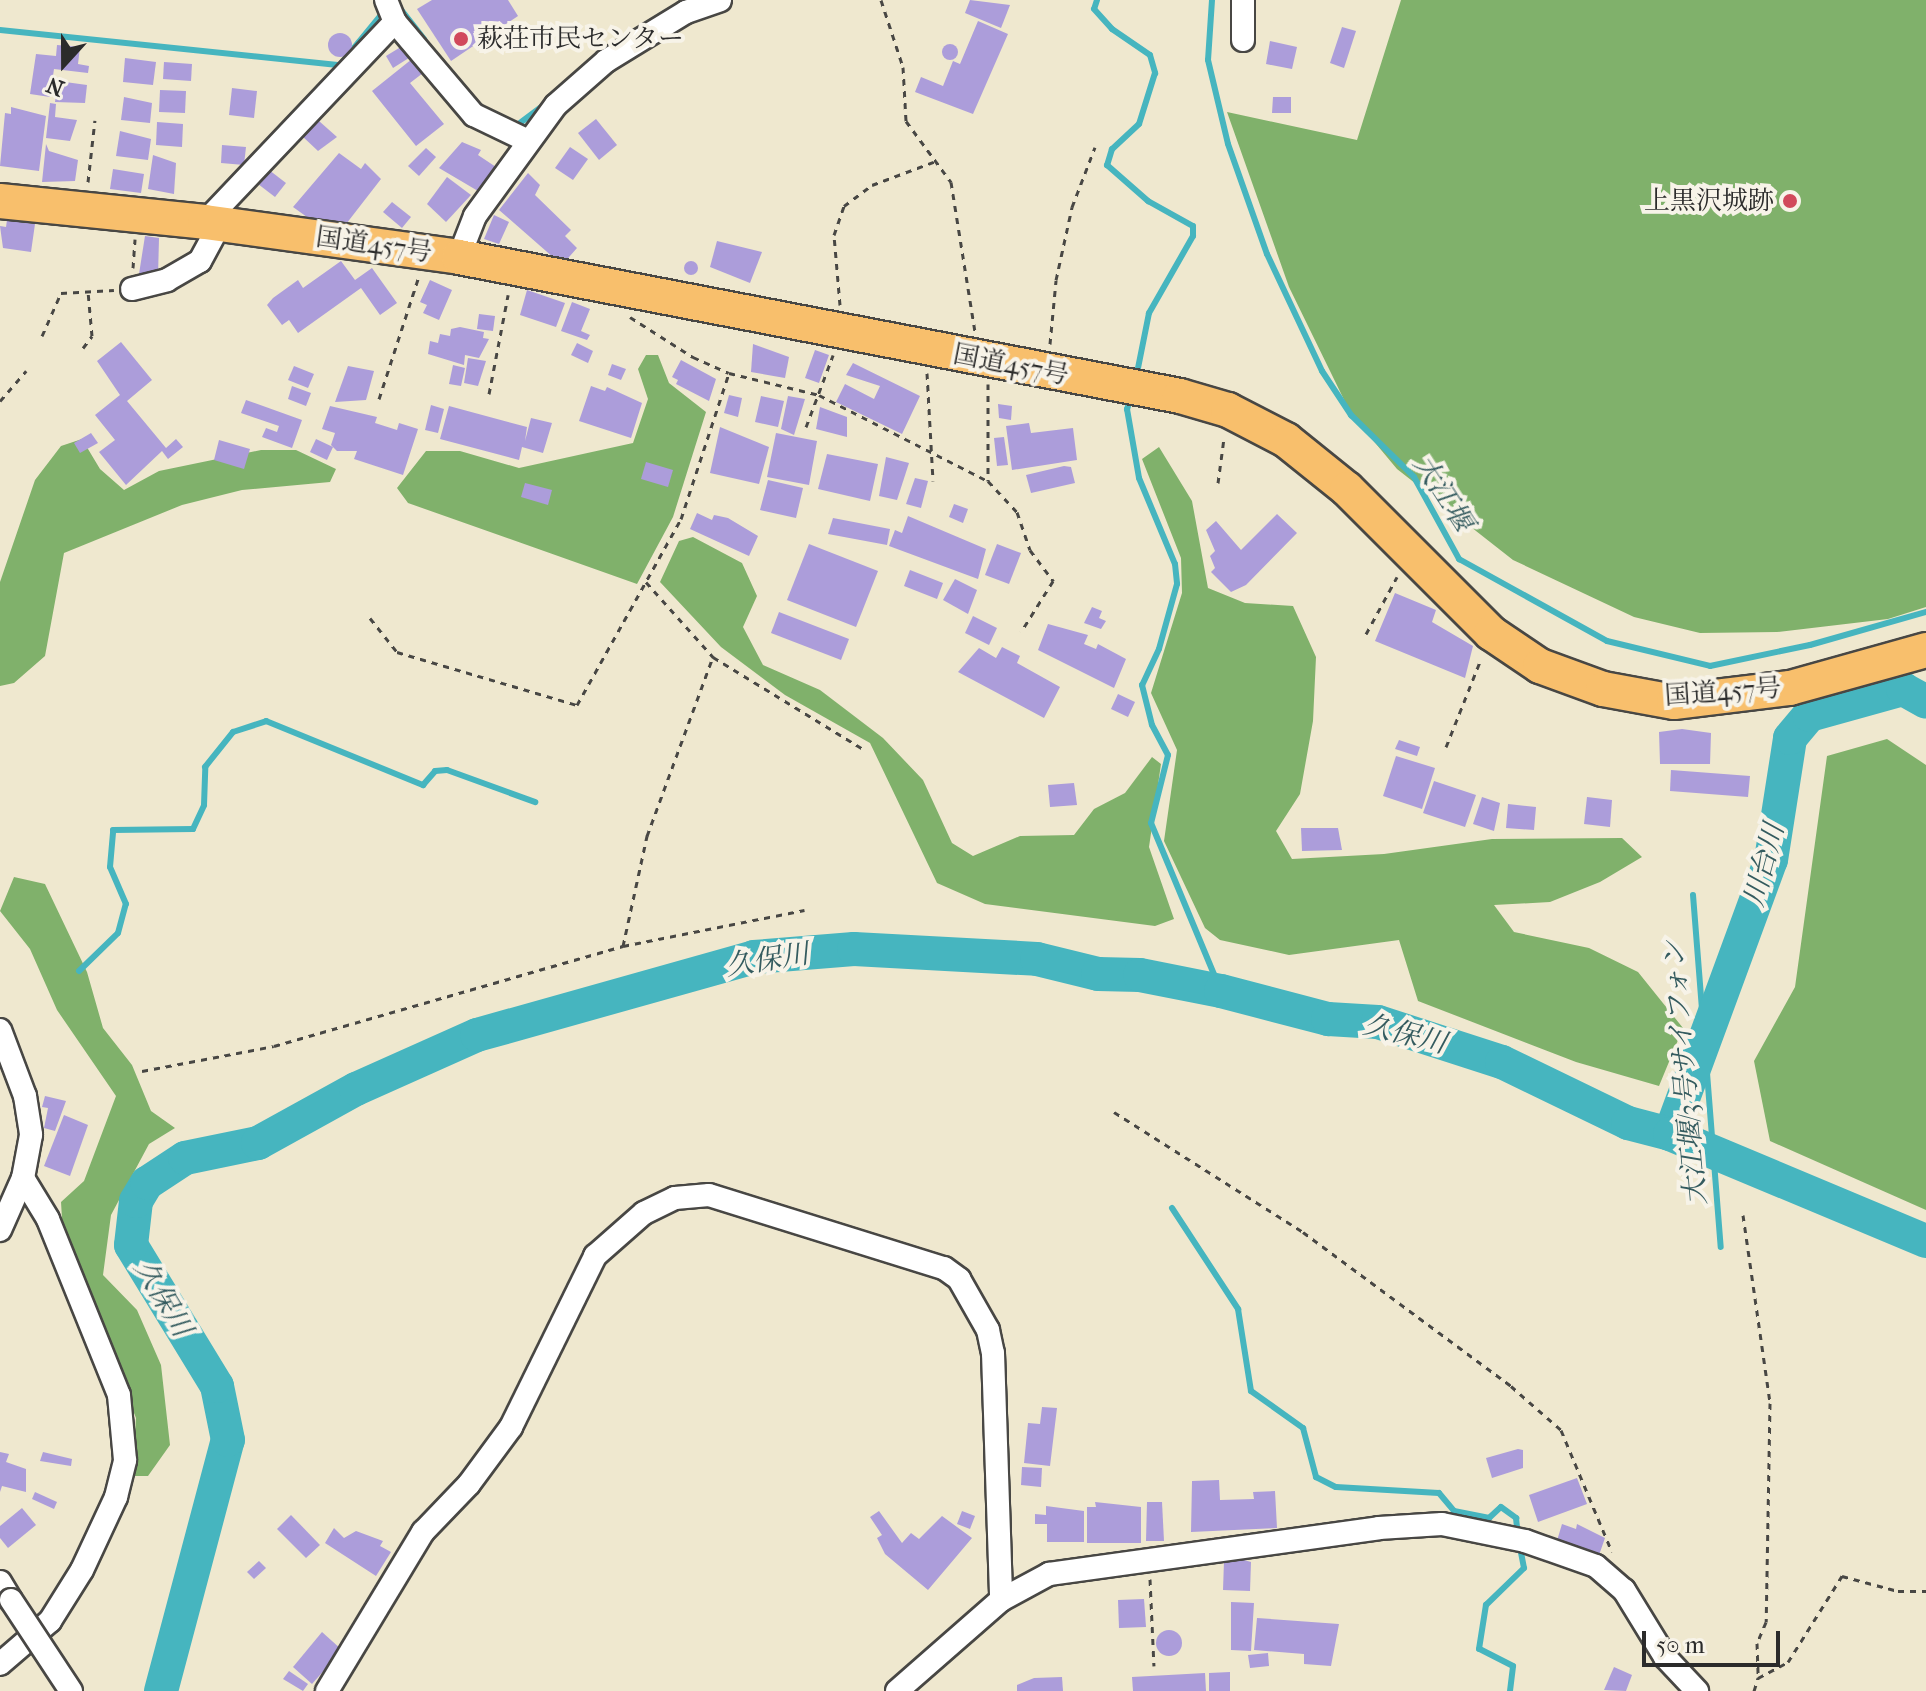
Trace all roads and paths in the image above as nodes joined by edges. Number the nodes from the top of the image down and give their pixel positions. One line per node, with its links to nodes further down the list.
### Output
1 (386, 0): 5 (street)
2 (720, 0): 8 (street)
3 (881, 0): 10 (path)
4 (1243, 0): 6 (street)
5 (395, 22): 8 (street); 14 (street)
6 (1243, 40)
7 (95, 120): 12 (path)
8 (528, 141): 16 (street)
9 (1095, 147): 27 (path)
10 (936, 161): 21 (path); 25 (path)
11 (0, 201): 12 (highway, 国道457号)
12 (84, 210): 13 (highway, 国道457号)
13 (137, 215): 14 (highway, 国道457号); 18 (path)
14 (213, 223): 15 (highway, 国道457号); 18 (street)
15 (425, 252): 16 (highway, 国道457号); 31 (path)
16 (459, 257): 17 (highway, 国道457号)
17 (513, 267): 21 (highway, 国道457号); 29 (path)
18 (132, 289): 19 (path)
19 (88, 291): 22 (path); 23 (path)
20 (627, 316): 28 (path)
21 (841, 331): 24 (highway, 国道457号); 30 (path)
22 (42, 336)
23 (83, 348)
24 (927, 348): 25 (highway, 国道457号); 35 (path)
25 (984, 359): 27 (highway, 国道457号); 37 (path)
26 (26, 371): 32 (path)
27 (1047, 372): 33 (highway, 国道457号)
28 (729, 373): 30 (path); 40 (path)
29 (489, 394)
30 (819, 395): 34 (path); 35 (path)
31 (379, 399)
32 (0, 401)
33 (1228, 410): 38 (path); 43 (highway, 国道457号)
34 (806, 427)
35 (929, 450): 36 (path); 37 (path)
36 (933, 481)
37 (988, 481): 42 (path)
38 (1218, 483)
39 (1402, 570): 44 (path)
40 (646, 582): 41 (path); 46 (path)
41 (370, 618)
42 (1021, 632)
43 (1491, 633): 45 (highway, 国道457号); 47 (path)
44 (1366, 634)
45 (1926, 650)
46 (713, 657): 48 (path); 50 (path)
47 (1446, 747)
48 (863, 749)
49 (804, 910): 50 (path)
50 (623, 946): 52 (path)
51 (3, 1043): 54 (street)
52 (142, 1071)
53 (1114, 1112): 58 (path)
54 (23, 1178): 56 (street); 62 (street)
55 (1743, 1215): 64 (path)
56 (0, 1230)
57 (1149, 1559): 58 (street); 61 (street); 63 (path)
58 (1624, 1590): 68 (street)
59 (5, 1591): 65 (street, bridge)
60 (1926, 1591): 64 (path)
61 (1001, 1600): 66 (street); 67 (street)
62 (0, 1664)
63 (1154, 1666)
64 (1758, 1678): 69 (path)
65 (71, 1691)
66 (327, 1691)
67 (897, 1691)
68 (1697, 1691)
69 (1754, 1691)

